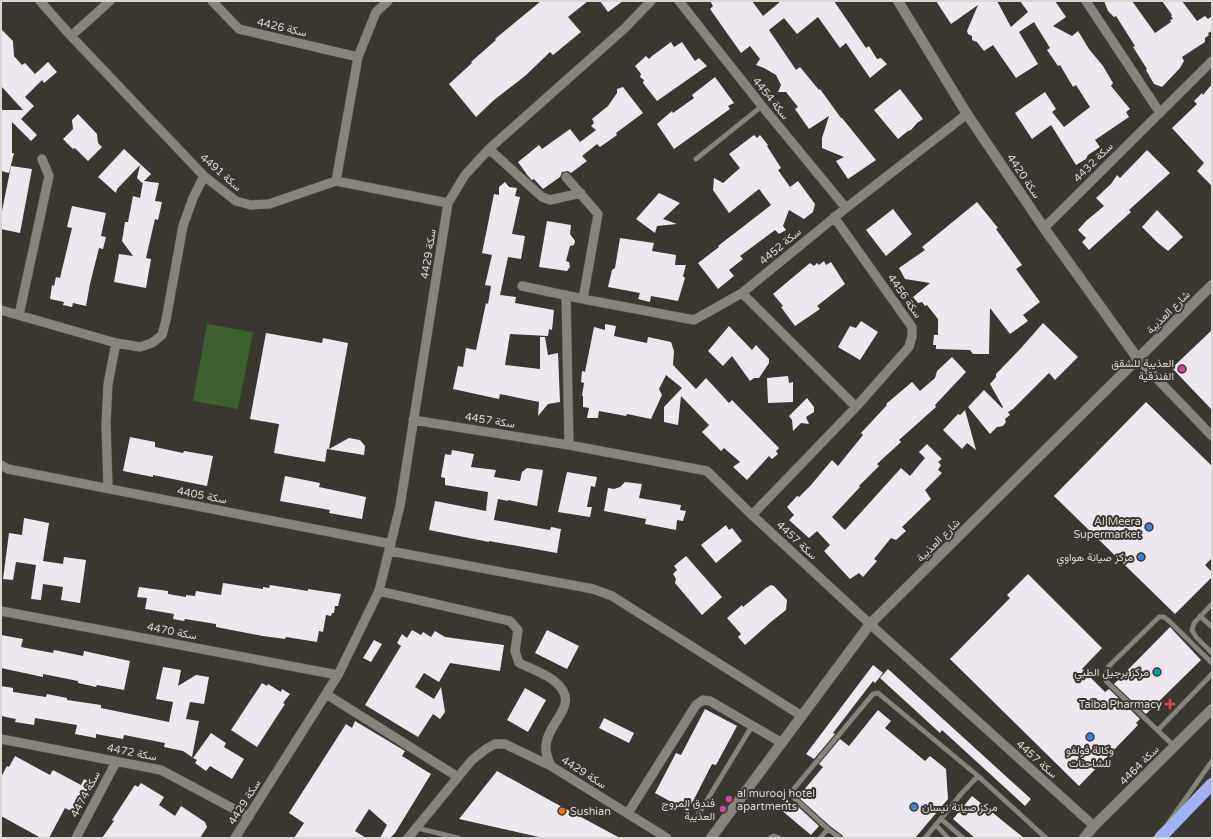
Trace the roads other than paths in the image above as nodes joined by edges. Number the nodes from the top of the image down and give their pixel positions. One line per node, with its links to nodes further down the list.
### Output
1 (40, 1): 9 (street, سكة 4491)
2 (110, 1): 9 (street)
3 (212, 1): 10 (street, سكة 4426)
4 (388, 1): 10 (street)
5 (651, 1): 15 (street, سكة 4429)
6 (679, 1): 12 (street, سكة 4454)
7 (898, 1): 14 (street, سكة 4420)
8 (1086, 1): 13 (street)
9 (71, 36): 18 (street, سكة 4491)
10 (358, 57): 20 (street)
11 (1212, 61): 13 (street, سكة 4432)
12 (762, 106): 17 (lane); 23 (street, سكة 4454)
13 (1160, 113): 25 (street, سكة 4432)
14 (967, 114): 23 (street, سكة 4452); 25 (street, سكة 4420)
15 (489, 149): 21 (street); 22 (street, سكة 4429)
16 (42, 158): 32 (street)
17 (696, 159)
18 (204, 176): 20 (street, سكة 4491); 33 (street)
19 (566, 177): 21 (street)
20 (336, 180): 22 (street)
21 (581, 193): 30 (street)
22 (448, 204): 36 (street, سكة 4429)
23 (846, 208): 24 (street, سكة 4452)
24 (834, 217): 28 (street, سكة 4452); 35 (street, سكة 4456)
25 (1044, 228): 34 (street, سكة 4420)
26 (1212, 285): 34 (street, شارع العذيبة)
27 (522, 286): 29 (street, سكة 4452)
28 (742, 293): 30 (street, سكة 4452); 35 (street)
29 (566, 295): 30 (street, سكة 4452); 38 (street)
30 (583, 299)
31 (2, 313): 32 (street)
32 (19, 315): 33 (street)
33 (116, 343): 40 (street)
34 (1138, 359): 37 (street); 47 (street, شارع العذيبة)
35 (856, 407): 41 (street, سكة 4456)
36 (413, 420): 38 (street, سكة 4457); 42 (street, سكة 4429)
37 (1212, 436)
38 (569, 445): 41 (street, سكة 4457)
39 (5, 467): 40 (street, سكة 4405)
40 (108, 488): 42 (street, سكة 4405)
41 (752, 515): 47 (street, سكة 4457)
42 (390, 547): 43 (street, سكة 4429); 55 (street, سكة 4405)
43 (380, 591): 52 (street, سكة 4429); 63 (street, سكة 4429)
44 (1212, 604): 46 (lane)
45 (1, 611): 52 (street, سكة 4470)
46 (1200, 616): 48 (lane); 49 (lane)
47 (870, 624): 55 (street, شارع العذيبة); 72 (street, سكة 4457)
48 (1212, 627)
49 (1212, 653)
50 (1212, 663): 57 (lane)
51 (1212, 674): 57 (lane)
52 (338, 675): 53 (street, سكة 4429)
53 (326, 694): 65 (street); 69 (street, سكة 4429)
54 (1212, 709): 60 (street, سكة 4464)
55 (802, 716): 59 (street, شارع العذيبة)
56 (752, 726): 59 (street); 67 (street); 68 (lane)
57 (1158, 730): 60 (lane)
58 (1, 739): 62 (street, سكة 4472)
59 (782, 743): 82 (street, شارع العذيبة)
60 (1174, 746): 72 (street, سكة 4464)
61 (1212, 761): 91 (lane)
62 (116, 762): 69 (street, سكة 4472); 77 (street, سكة 4474)
63 (552, 766): 65 (street); 67 (street, سكة 4429)
64 (978, 776): 70 (lane); 74 (lane); 76 (lane)
65 (458, 777): 73 (street)
66 (1212, 784): 91 (highway)
67 (628, 813): 75 (street, سكة 4429)
68 (698, 815)
69 (249, 817): 78 (street, سكة 4429)
70 (940, 819): 71 (lane); 89 (lane)
71 (936, 826): 87 (lane); 88 (lane)
72 (1094, 826): 90 (street, سكة 4464)
73 (417, 828): 79 (street); 80 (lane)
74 (828, 829): 85 (lane); 86 (lane)
75 (654, 834): 81 (street, سكة 4429)
76 (1046, 837)
77 (76, 838)
78 (235, 838)
79 (408, 838)
80 (458, 838)
81 (667, 838)
82 (711, 838)
83 (770, 838): 84 (lane)
84 (779, 838)
85 (820, 838)
86 (840, 838)
87 (925, 838)
88 (948, 838)
89 (962, 838)
90 (1084, 838)
91 (1159, 838)

